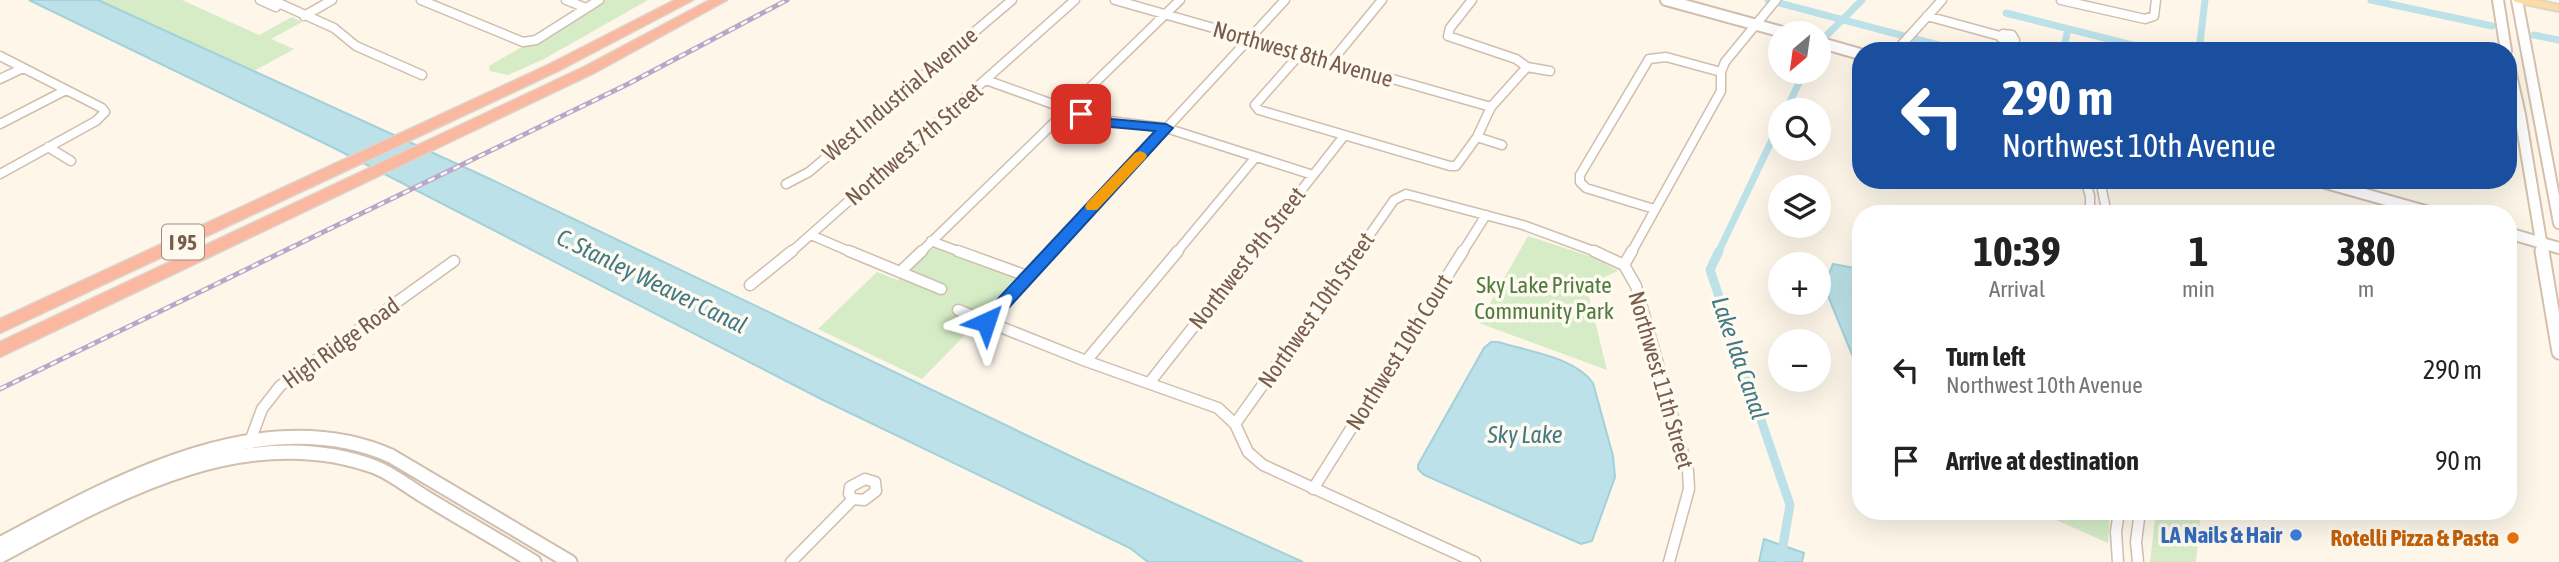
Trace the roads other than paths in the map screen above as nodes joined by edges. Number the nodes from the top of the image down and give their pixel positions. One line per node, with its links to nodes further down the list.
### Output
1 (332, 0): 27 (street)
2 (421, 0): 24 (street)
3 (566, 0): 24 (street)
4 (598, 0): 24 (street)
5 (678, 0): 28 (highway)
6 (686, 0): 28 (highway, I 95)
7 (720, 0): 87 (highway, I 95)
8 (1012, 0): 67 (street, West Industrial Avenue)
9 (1075, 0): 49 (street, Northwest 7th Street)
10 (1115, 0): 26 (street, Northwest 8th Avenue)
11 (1180, 0): 26 (street)
12 (1285, 0): 34 (street)
13 (1382, 0): 42 (street)
14 (1472, 0): 43 (street)
15 (1666, 0): 31 (main road)
16 (1776, 0): 31 (street, Northwest 11th Street)
17 (1942, 0): 29 (street)
18 (2061, 0): 23 (street)
19 (2156, 0): 30 (street)
20 (2498, 0): 36 (main road)
21 (2518, 0): 25 (main road); 61 (main road)
22 (268, 1): 27 (street)
23 (2075, 2): 30 (street)
24 (586, 8)
25 (2559, 8)
26 (1165, 15): 34 (street, Northwest 8th Avenue); 53 (street)
27 (304, 16): 47 (street)
28 (657, 16): 86 (highway, I 95)
29 (1927, 16): 33 (street); 35 (street)
30 (2150, 19)
31 (1755, 25): 32 (street); 46 (street, Northwest 11th Street)
32 (1768, 28)
33 (2000, 36)
34 (1248, 39): 39 (street, Northwest 8th Avenue); 56 (street)
35 (1902, 42)
36 (2505, 42)
37 (1831, 46): 38 (main road)
38 (1852, 52)
39 (1300, 54): 42 (street, Northwest 8th Avenue); 58 (street)
40 (0, 56): 44 (street)
41 (1652, 57): 46 (street); 70 (street)
42 (1331, 62): 52 (street, Northwest 8th Avenue)
43 (1527, 66): 45 (street); 52 (street)
44 (23, 68): 48 (street); 50 (street)
45 (1550, 71)
46 (1721, 72): 70 (street, Northwest 11th Street)
47 (422, 75)
48 (0, 79)
49 (986, 80): 53 (street); 73 (street, Northwest 7th Street)
50 (66, 90): 55 (street); 62 (street)
51 (2517, 102): 54 (main road)
52 (1491, 107): 59 (street)
53 (1068, 109): 56 (street); 75 (street)
54 (2520, 115): 57 (main road); 61 (main road)
55 (0, 124)
56 (1166, 128): 63 (street); 81 (street)
57 (2522, 130): 61 (main road); 76 (main road)
58 (1344, 136): 59 (street); 66 (street, Northwest 9th Street)
59 (1477, 137): 60 (street)
60 (1502, 145)
61 (2545, 146): 72 (main road)
62 (48, 148): 64 (street); 65 (street)
63 (1255, 158): 66 (street); 89 (street)
64 (71, 161)
65 (0, 174)
66 (1312, 175): 90 (street, Northwest 9th Street)
67 (786, 184)
68 (2347, 189): 69 (main road)
69 (2404, 205)
70 (1654, 209): 79 (street, Northwest 11th Street)
71 (1486, 215): 79 (street); 91 (street, Northwest 10th Street); 96 (street, Northwest 10th Court)
72 (2559, 223)
73 (811, 235): 80 (street); 82 (street, Northwest 7th Street)
74 (2517, 236): 76 (main road)
75 (931, 241): 80 (street); 81 (street)
76 (2541, 243): 77 (main road); 88 (main road)
77 (2559, 248)
78 (454, 261): 92 (street, High Ridge Road)
79 (1624, 264): 106 (street, Northwest 11th Street)
80 (900, 272): 83 (street)
81 (1027, 276): 85 (street)
82 (750, 285)
83 (941, 289)
84 (958, 310): 85 (street)
85 (986, 322): 89 (street)
86 (0, 326)
87 (0, 349)
88 (2559, 352)
89 (1086, 360): 90 (street)
90 (1150, 382): 91 (street)
91 (1235, 424): 96 (street)
92 (247, 449): 93 (main road); 94 (street); 95 (street)
93 (401, 462): 94 (street); 103 (main road)
94 (386, 473): 102 (street)
95 (125, 486): 100 (main road); 101 (street)
96 (1313, 489): 105 (street)
97 (853, 499): 104 (street)
98 (2118, 520): 107 (street)
99 (2139, 520): 108 (street)
100 (0, 544)
101 (0, 556)
102 (534, 562)
103 (570, 562)
104 (791, 562)
105 (1475, 562)
106 (1670, 562)
107 (2119, 562)
108 (2138, 562)

